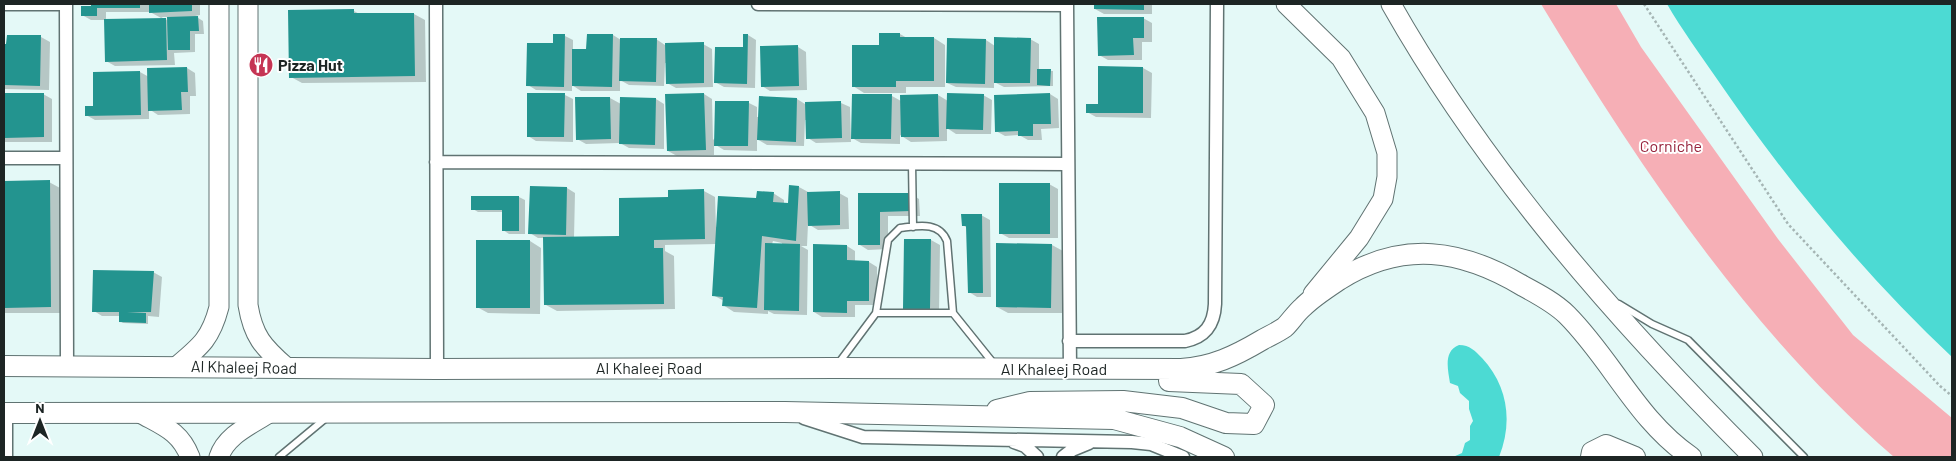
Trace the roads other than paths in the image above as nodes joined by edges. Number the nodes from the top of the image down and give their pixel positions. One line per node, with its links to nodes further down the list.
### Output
1 (4, 4): 2 (street)
2 (66, 4): 12 (street)
3 (220, 4): 24 (street)
4 (248, 4): 25 (street)
5 (436, 4): 13 (street)
6 (758, 4): 7 (street)
7 (1067, 4): 15 (street)
8 (1217, 4): 21 (street)
9 (1286, 4): 18 (street)
10 (1391, 4): 17 (street)
11 (4, 158): 12 (street)
12 (66, 158): 23 (street)
13 (436, 162): 14 (street); 27 (street)
14 (912, 163): 15 (street); 16 (lane)
15 (1068, 164): 21 (street)
16 (913, 227): 19 (lane); 20 (lane)
17 (1597, 290): 51 (street); 52 (lane)
18 (1303, 306): 29 (main road, Al Khaleej Road); 50 (main road, Al Khaleej Road)
19 (876, 313): 20 (lane); 26 (lane)
20 (953, 313): 28 (lane)
21 (1069, 341): 29 (street)
22 (4, 366): 23 (main road, Al Khaleej Road)
23 (67, 366): 24 (main road, Al Khaleej Road)
24 (177, 366): 25 (main road, Al Khaleej Road)
25 (286, 367): 27 (main road, Al Khaleej Road)
26 (835, 368): 27 (main road, Al Khaleej Road); 28 (main road, Al Khaleej Road)
27 (436, 369)
28 (998, 369): 29 (main road, Al Khaleej Road)
29 (1070, 369): 35 (main road)
30 (785, 412): 34 (main road); 35 (main road); 37 (street)
31 (5, 413): 32 (main road); 39 (street)
32 (140, 413): 33 (main road); 40 (street)
33 (269, 413): 34 (main road); 41 (street)
34 (331, 414): 42 (lane)
35 (968, 416): 36 (main road)
36 (1156, 429): 46 (street); 47 (main road)
37 (997, 439): 38 (street); 43 (street)
38 (1094, 441): 44 (street); 45 (street)
39 (6, 457)
40 (190, 457)
41 (219, 457)
42 (279, 457)
43 (1037, 457)
44 (1063, 457)
45 (1183, 457)
46 (1200, 457)
47 (1224, 457)
48 (1591, 457): 49 (main road)
49 (1635, 457)
50 (1691, 457)
51 (1753, 457)
52 (1804, 457)

